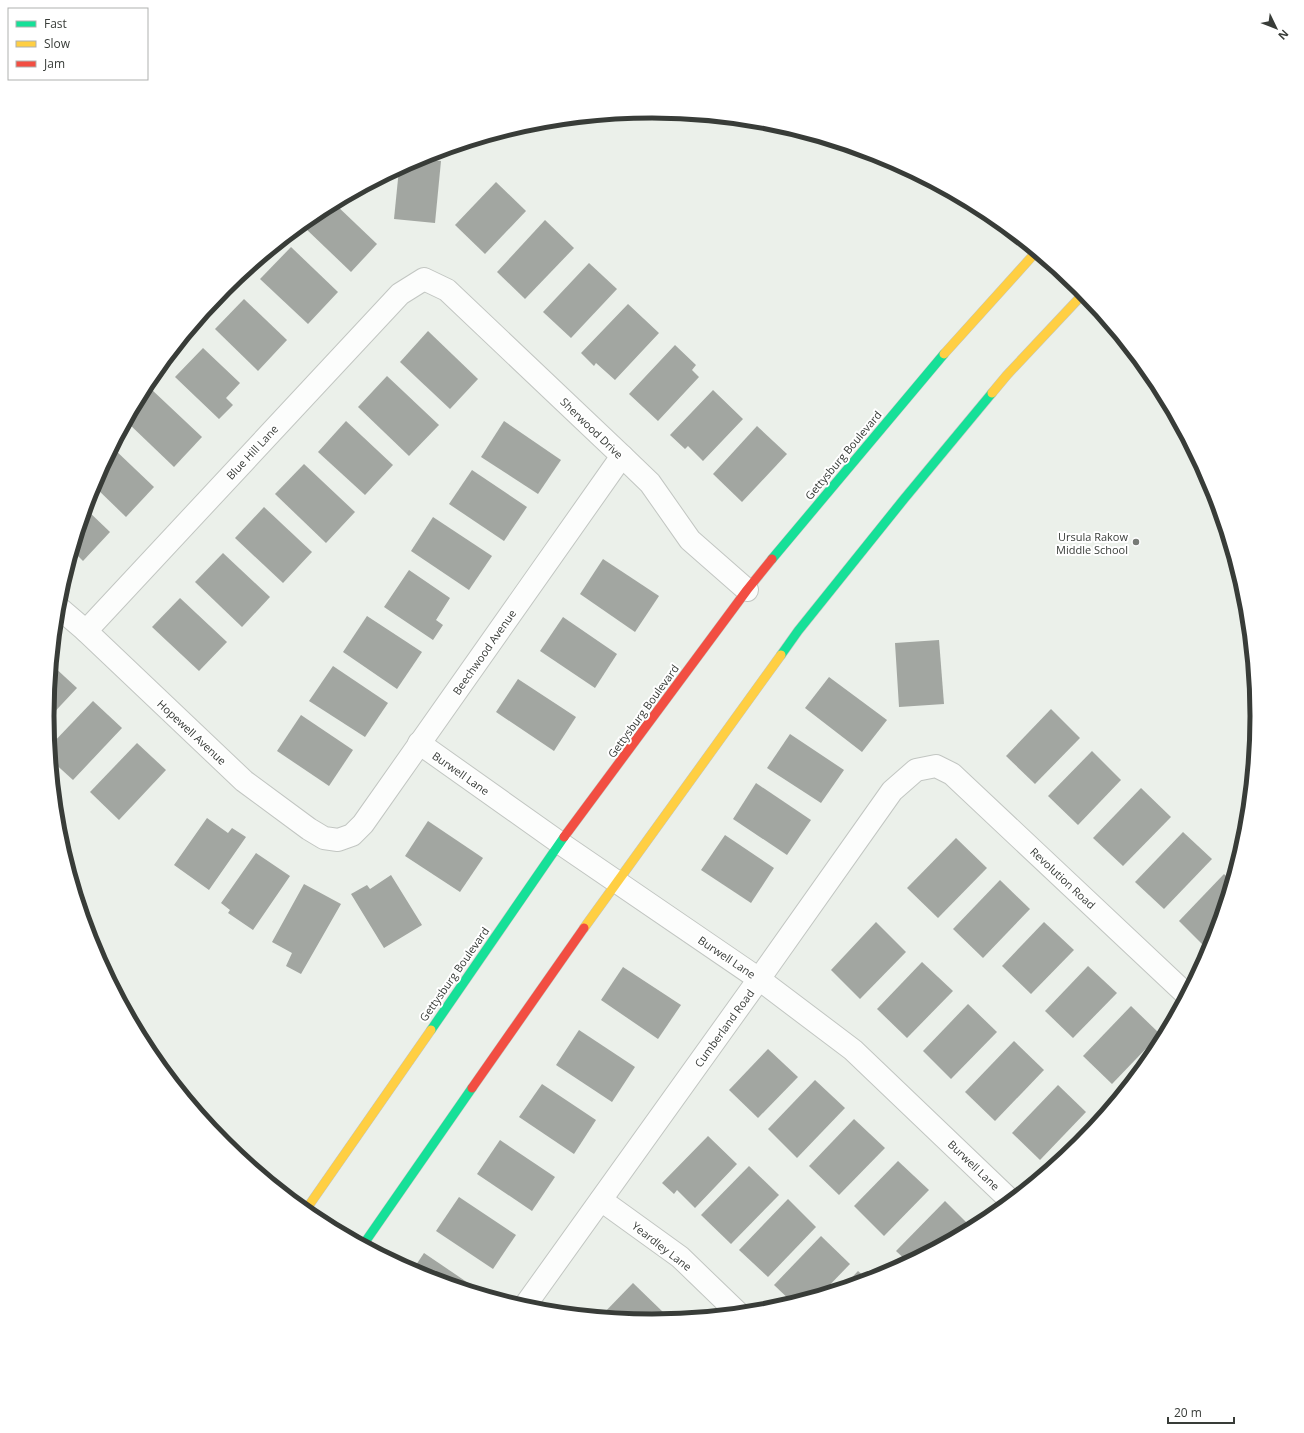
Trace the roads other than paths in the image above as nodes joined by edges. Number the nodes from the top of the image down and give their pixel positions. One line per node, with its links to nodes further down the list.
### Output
1 (1033, 256): 5 (street, Gettysburg Boulevard)
2 (424, 280): 4 (street, Sherwood Drive); 7 (street, Blue Hill Lane)
3 (1080, 299): 12 (street)
4 (622, 456): 5 (street, Sherwood Drive); 8 (street, Beechwood Avenue)
5 (747, 590): 11 (street, Gettysburg Boulevard)
6 (63, 611): 7 (street, Hopewell Avenue)
7 (86, 631): 10 (street, Hopewell Avenue)
8 (419, 743): 10 (street, Beechwood Avenue); 11 (street, Burwell Lane)
9 (936, 766): 13 (street, Cumberland Road); 14 (street, Revolution Road)
10 (338, 840)
11 (560, 843): 12 (street, Burwell Lane); 17 (street, Gettysburg Boulevard)
12 (617, 881): 13 (street, Burwell Lane); 18 (street)
13 (759, 979): 15 (street, Burwell Lane); 16 (street, Cumberland Road)
14 (1183, 991)
15 (1008, 1197)
16 (601, 1200): 19 (street, Cumberland Road); 20 (street, Yeardley Lane)
17 (308, 1205)
18 (365, 1241)
19 (528, 1301)
20 (733, 1308)

